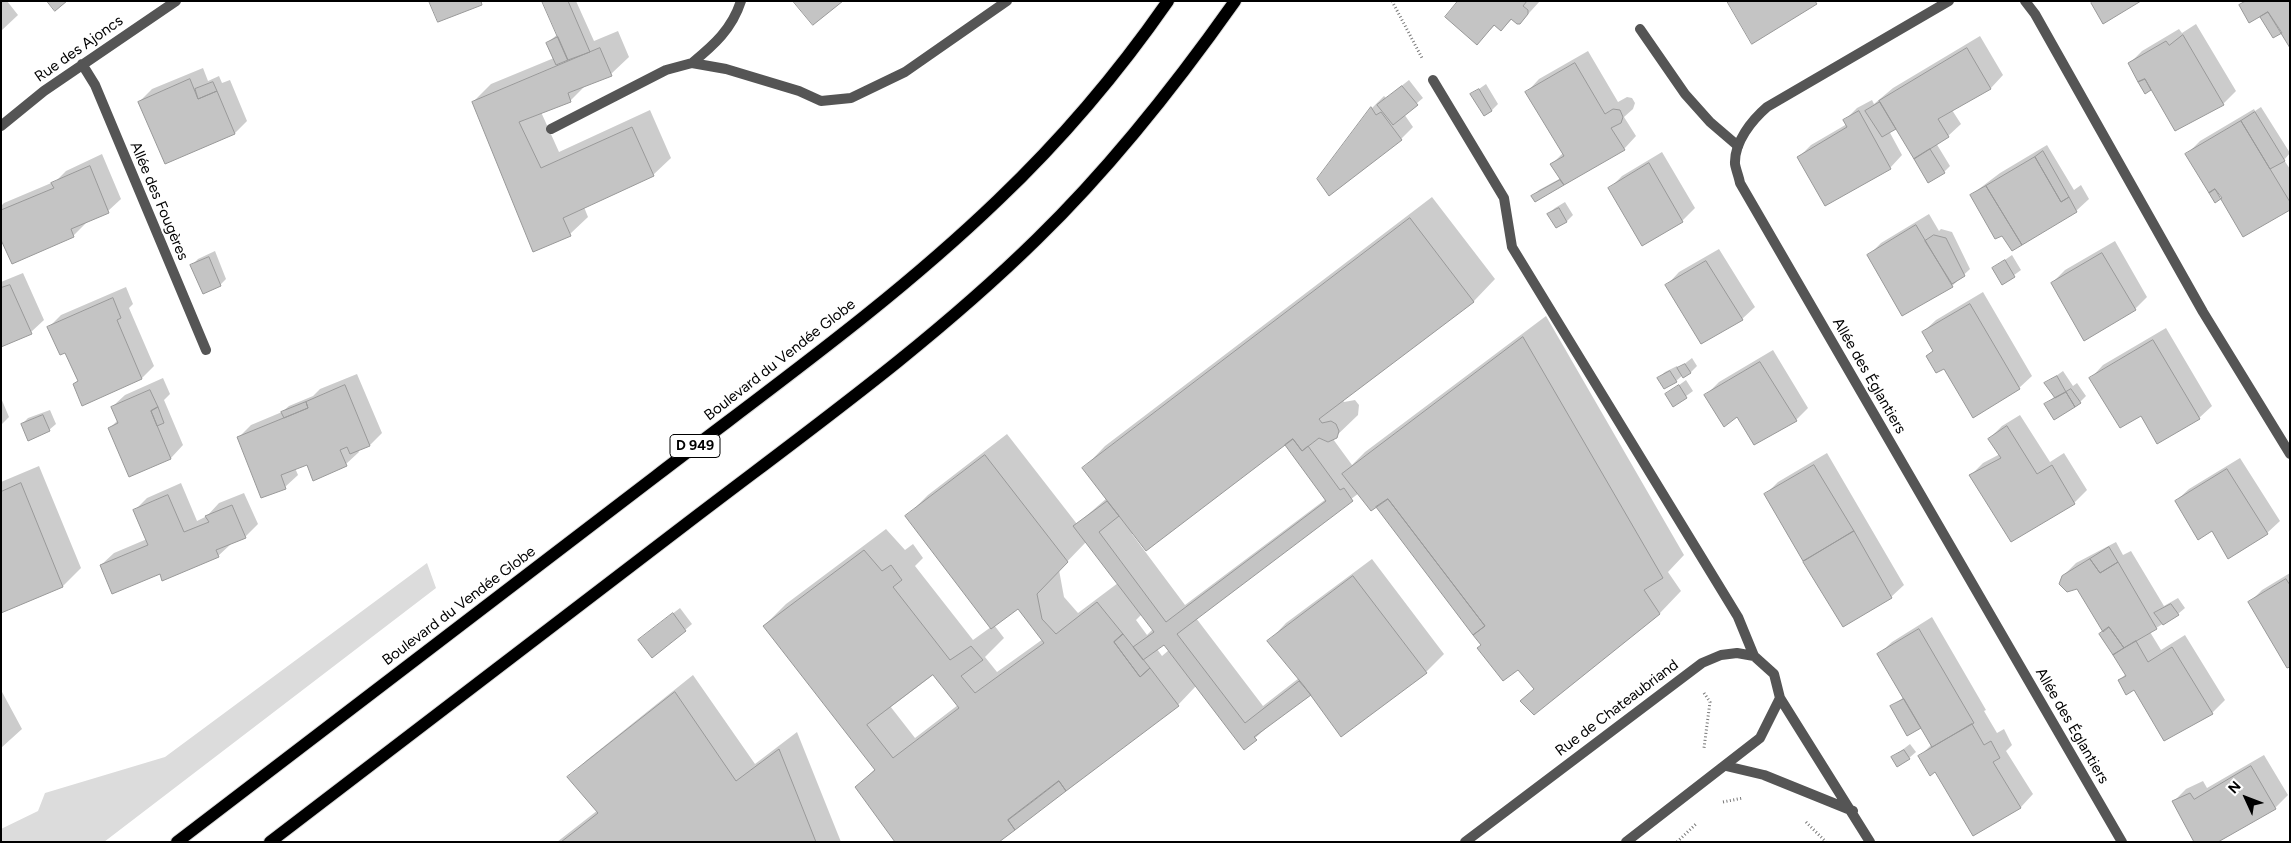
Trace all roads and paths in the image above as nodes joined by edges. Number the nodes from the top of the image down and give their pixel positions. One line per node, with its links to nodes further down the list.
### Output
1 (176, 1): 11 (street, Rue des Ajoncs)
2 (741, 1): 10 (street)
3 (1007, 1): 10 (street)
4 (1168, 1): 28 (main road, Boulevard du Vendée Globe / D 949)
5 (1235, 1): 29 (main road)
6 (1392, 1): 12 (path)
7 (1949, 1): 15 (street, Allée des Églantiers)
8 (2025, 1): 17 (street)
9 (1640, 29): 15 (street)
10 (692, 63): 14 (street)
11 (82, 64): 13 (street, Rue des Ajoncs); 16 (street, Allée des Fougères)
12 (1433, 80): 18 (street)
13 (1, 126)
14 (551, 129)
15 (1738, 146): 35 (street, Allée des Églantiers)
16 (206, 350)
17 (2290, 454)
18 (1754, 656): 20 (street); 30 (street, Rue de Chateaubriand)
19 (1701, 689): 21 (path)
20 (1780, 698): 22 (street); 25 (street)
21 (1703, 758)
22 (1726, 766): 25 (street); 31 (street)
23 (1745, 798): 24 (path)
24 (1716, 804)
25 (1853, 811): 34 (street)
26 (1799, 816): 33 (path)
27 (1697, 823): 32 (path)
28 (177, 842)
29 (270, 842)
30 (1465, 842)
31 (1626, 842)
32 (1676, 842)
33 (1826, 842)
34 (1870, 842)
35 (2122, 842)

